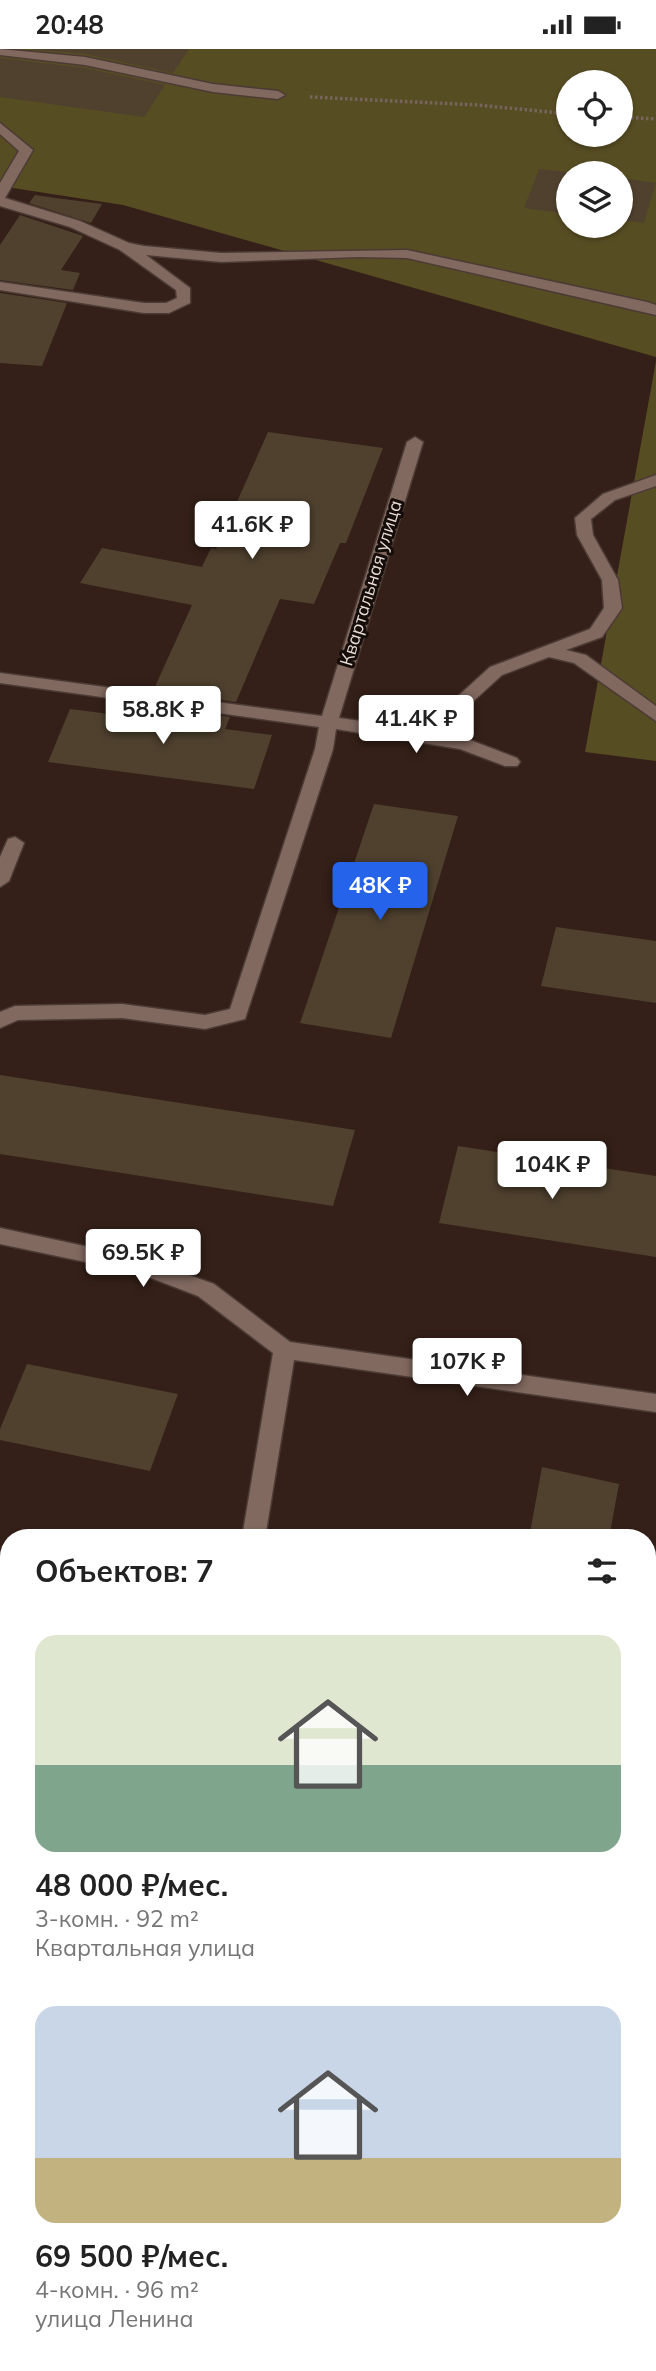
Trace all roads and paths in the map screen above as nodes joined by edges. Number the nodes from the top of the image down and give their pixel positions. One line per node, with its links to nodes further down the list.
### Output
1 (0, 51): 2 (street)
2 (278, 95): 3 (path)
3 (556, 113)
4 (633, 118): 5 (path)
5 (656, 120)
6 (0, 127): 7 (street)
7 (0, 195)
8 (0, 201): 9 (street)
9 (125, 247): 10 (street); 11 (street)
10 (0, 286)
11 (656, 310)
12 (415, 442): 17 (street, Квартальная улица)
13 (656, 480): 14 (street)
14 (545, 651): 16 (street); 18 (street)
15 (0, 678): 17 (street)
16 (656, 715)
17 (328, 724): 18 (street); 22 (street, Квартальная улица)
18 (399, 732): 19 (street)
19 (511, 762)
20 (15, 843): 21 (street)
21 (0, 881)
22 (0, 1021)
23 (0, 1236): 24 (street)
24 (285, 1350): 25 (street); 26 (street)
25 (656, 1403)
26 (255, 1529)

